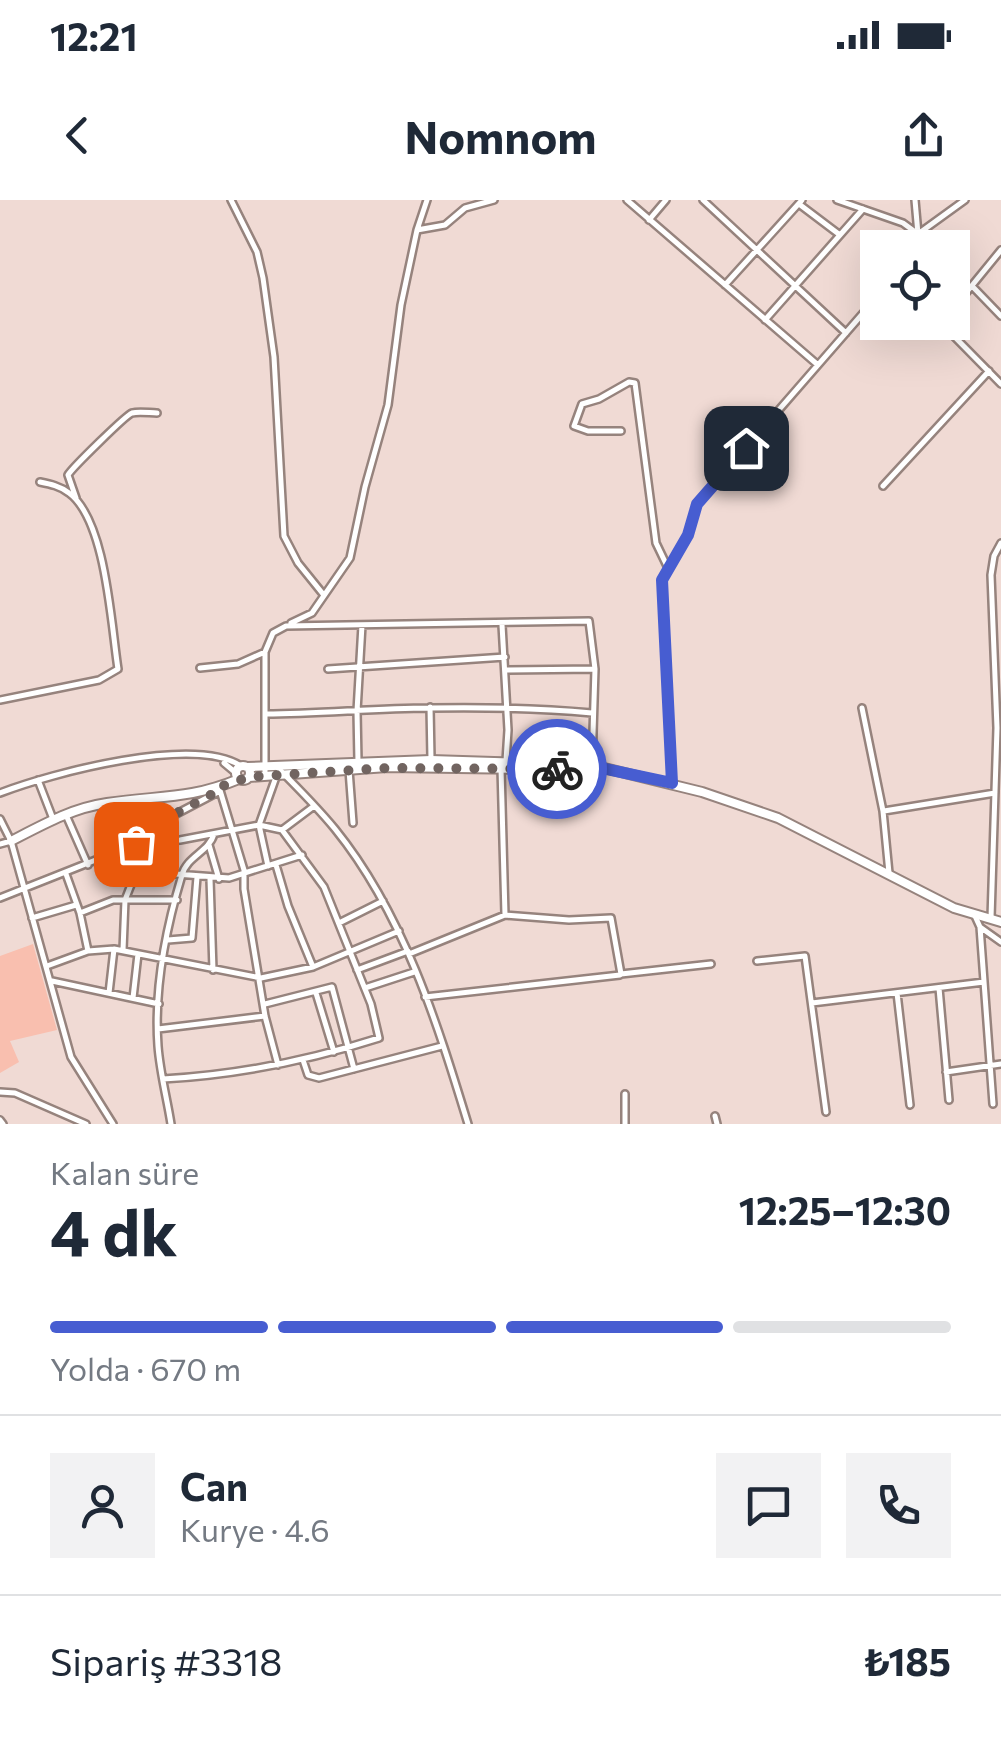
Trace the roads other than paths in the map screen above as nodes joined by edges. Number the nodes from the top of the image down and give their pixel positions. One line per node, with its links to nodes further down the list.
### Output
1 (232, 200): 39 (street)
2 (428, 200): 13 (street)
3 (494, 200): 13 (street)
4 (628, 200): 12 (street)
5 (666, 200): 12 (street)
6 (704, 200): 18 (street)
7 (838, 200): 11 (street)
8 (915, 200): 15 (street)
9 (964, 200): 16 (street)
10 (800, 202): 17 (street); 18 (street)
11 (863, 208): 14 (street); 17 (street)
12 (649, 220): 20 (street)
13 (417, 230): 39 (street)
14 (913, 230)
15 (918, 230)
16 (923, 230)
17 (840, 235): 21 (street)
18 (758, 248): 20 (street); 21 (street)
19 (1001, 250): 22 (street)
20 (724, 285): 26 (street)
21 (796, 285): 26 (street); 27 (street)
22 (972, 286): 23 (street); 24 (street)
23 (970, 288)
24 (1001, 316)
25 (860, 317): 27 (street)
26 (766, 320): 29 (street)
27 (846, 333): 29 (street)
28 (958, 340): 30 (street)
29 (818, 365): 38 (street)
30 (989, 371): 31 (street); 35 (street)
31 (1001, 384)
32 (157, 413): 36 (street)
33 (622, 431): 38 (street)
34 (40, 482): 36 (street)
35 (884, 486)
36 (76, 500): 52 (street)
37 (1001, 543): 59 (street)
38 (668, 568): 71 (street)
39 (323, 594): 40 (street)
40 (305, 616): 41 (street); 44 (street)
41 (317, 625): 42 (street); 44 (street)
42 (362, 625): 43 (street); 47 (street)
43 (502, 625): 46 (street); 49 (street)
44 (286, 626): 45 (street)
45 (266, 652): 48 (street); 58 (street)
46 (505, 657): 47 (street); 51 (street)
47 (360, 667): 50 (street); 55 (street)
48 (200, 668)
49 (595, 669): 51 (street); 57 (street)
50 (328, 670)
51 (505, 670): 56 (street)
52 (0, 700)
53 (430, 708): 55 (street); 56 (street); 60 (street)
54 (862, 708): 76 (street)
55 (357, 711): 58 (street); 61 (street)
56 (508, 711): 57 (street); 62 (street)
57 (592, 713): 63 (street)
58 (266, 714): 66 (street)
59 (999, 728): 69 (street)
60 (431, 760): 61 (main road); 62 (main road)
61 (358, 762): 67 (main road)
62 (499, 764): 63 (main road); 64 (main road); 65 (main road); 109 (street)
63 (592, 764): 64 (main road)
64 (606, 769): 71 (main road)
65 (349, 770): 67 (main road); 81 (street)
66 (265, 771): 67 (main road); 68 (main road)
67 (279, 771): 75 (street); 82 (street)
68 (243, 773): 70 (street); 72 (main road)
69 (998, 777): 74 (street)
70 (38, 780): 73 (street); 79 (street)
71 (672, 783): 95 (main road)
72 (220, 789): 77 (main road); 83 (street); 88 (street)
73 (0, 793)
74 (995, 793): 76 (street); 80 (street)
75 (314, 806): 84 (street); 106 (street)
76 (883, 811): 95 (street)
77 (66, 815): 79 (main road); 92 (street)
78 (0, 819): 86 (street)
79 (53, 819): 86 (main road)
80 (997, 820): 112 (street)
81 (353, 823)
82 (258, 825): 83 (street); 84 (street); 93 (street)
83 (230, 828): 85 (street); 99 (street)
84 (282, 830): 91 (street)
85 (214, 833): 89 (street); 90 (street)
86 (12, 841): 87 (street); 102 (street)
87 (0, 844)
88 (136, 844): 89 (street); 92 (street)
89 (147, 844): 94 (street)
90 (209, 845): 97 (street); 101 (street)
91 (302, 855): 93 (street); 113 (street)
92 (88, 865): 96 (street)
93 (272, 866): 99 (street); 129 (street)
94 (136, 871): 97 (street); 104 (street)
95 (889, 873): 110 (main road)
96 (66, 874): 102 (street); 107 (street)
97 (182, 874): 98 (street); 105 (street)
98 (197, 876): 100 (street); 117 (street)
99 (244, 876): 101 (street); 134 (street)
100 (210, 878): 101 (street); 130 (street)
101 (219, 879)
102 (24, 889): 103 (street); 111 (street)
103 (0, 898)
104 (125, 900): 105 (street); 108 (street); 120 (street)
105 (177, 900): 117 (street)
106 (383, 901): 113 (street); 116 (street)
107 (76, 905): 108 (street); 111 (street)
108 (80, 912): 121 (street)
109 (505, 915): 123 (street); 133 (street)
110 (975, 916): 112 (main road); 115 (street)
111 (32, 918): 128 (street)
112 (990, 920): 114 (main road)
113 (339, 922): 122 (street)
114 (1001, 922)
115 (980, 927): 118 (street); 136 (street)
116 (399, 931): 122 (street); 123 (street)
117 (168, 940): 125 (street)
118 (1001, 942)
119 (114, 949): 120 (street); 121 (street); 139 (street)
120 (124, 950): 124 (street)
121 (88, 951): 128 (street)
122 (349, 951): 129 (street); 131 (street)
123 (408, 953): 131 (street); 132 (street)
124 (138, 954): 125 (street); 142 (street)
125 (164, 959): 130 (street); 145 (street)
126 (756, 960): 144 (street)
127 (710, 964): 133 (street)
128 (47, 966): 135 (street)
129 (312, 967): 134 (street)
130 (213, 970): 134 (street)
131 (357, 970): 137 (street)
132 (415, 971): 137 (street); 143 (street)
133 (621, 974): 143 (street)
134 (261, 978): 146 (street)
135 (52, 982): 139 (street); 167 (street)
136 (984, 982): 138 (street); 155 (street)
137 (365, 988): 150 (street)
138 (938, 988): 141 (street); 157 (street)
139 (110, 993): 142 (street)
140 (316, 993): 146 (street); 150 (street); 151 (street)
141 (897, 993): 144 (street); 163 (street)
142 (133, 998): 145 (street)
143 (425, 998): 149 (street)
144 (812, 1003): 164 (street)
145 (159, 1004): 148 (street)
146 (264, 1004): 147 (street)
147 (266, 1016): 148 (street); 154 (street)
148 (158, 1029): 158 (street)
149 (442, 1046): 156 (street); 169 (street)
150 (350, 1047): 151 (street); 156 (street)
151 (334, 1052): 152 (street)
152 (303, 1060): 154 (street); 156 (street)
153 (1001, 1064): 155 (street)
154 (278, 1066): 158 (street)
155 (990, 1066): 157 (street); 162 (street)
156 (354, 1069)
157 (946, 1072): 161 (street)
158 (163, 1079): 168 (street)
159 (0, 1092): 166 (street)
160 (625, 1094): 170 (street)
161 (948, 1100)
162 (992, 1104)
163 (910, 1105)
164 (826, 1112)
165 (715, 1116): 171 (street)
166 (86, 1124)
167 (114, 1124)
168 (171, 1124)
169 (468, 1124)
170 (625, 1124)
171 (717, 1124)

